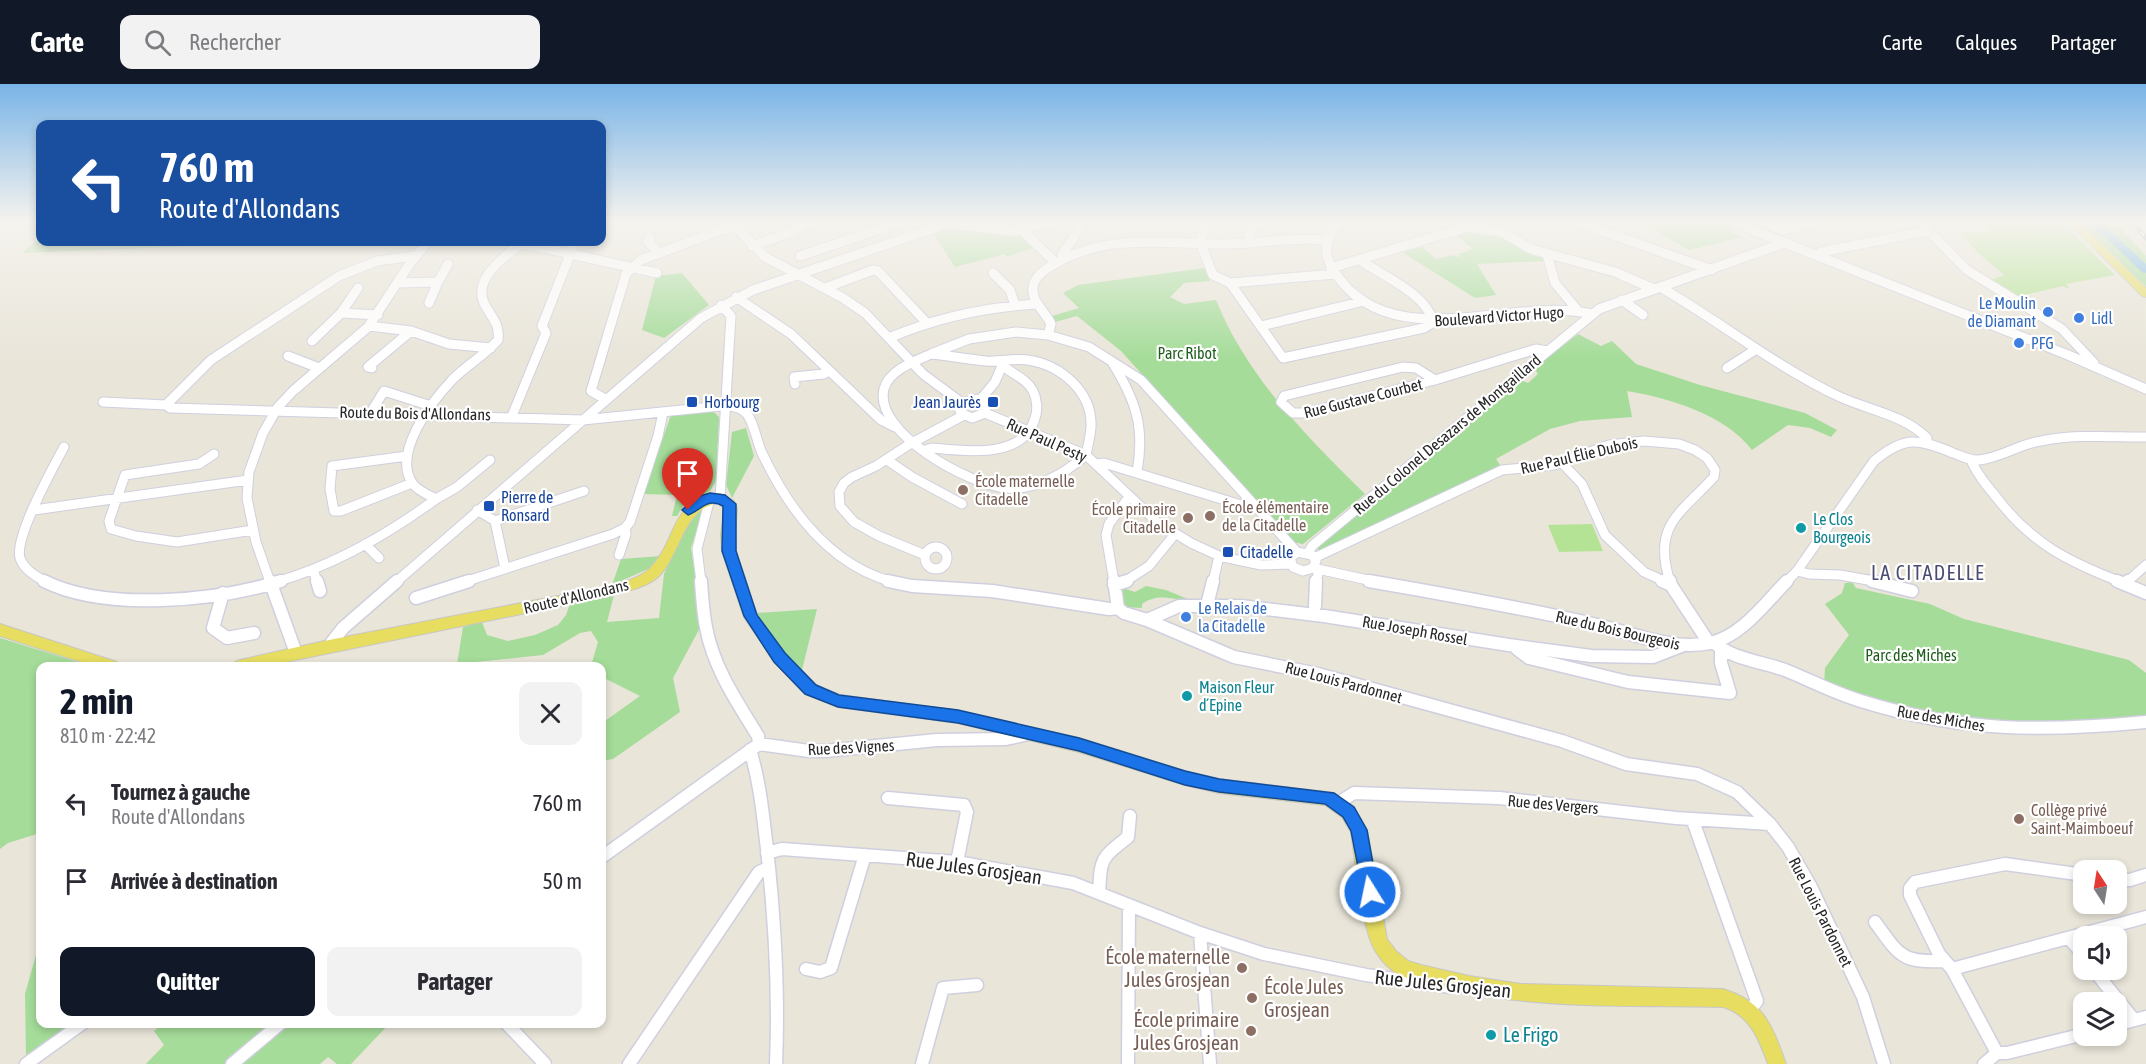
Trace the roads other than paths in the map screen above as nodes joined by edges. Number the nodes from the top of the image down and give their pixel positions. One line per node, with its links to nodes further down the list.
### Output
1 (632, 267): 75 (street)
2 (360, 268): 79 (street)
3 (407, 268): 28 (street)
4 (446, 268): 27 (street)
5 (495, 268): 57 (street)
6 (565, 268): 87 (street)
7 (635, 268): 24 (street)
8 (786, 268): 26 (street)
9 (816, 268): 26 (street)
10 (1050, 268): 38 (street)
11 (1210, 268): 29 (street)
12 (1332, 268): 23 (street)
13 (1341, 268): 23 (street)
14 (1371, 268): 47 (street)
15 (1549, 268): 41 (street)
16 (1600, 268): 32 (street)
17 (1706, 268): 22 (street)
18 (1718, 268): 22 (street, Rue du Colonel Desazars de Montgaillard)
19 (1850, 268): 56 (street)
20 (1965, 268): 48 (street)
21 (2119, 268): 33 (main road)
22 (1712, 270): 32 (street, Rue du Colonel Desazars de Montgaillard)
23 (1333, 271): 29 (street); 36 (street, Boulevard Victor Hugo)
24 (657, 273)
25 (993, 273): 40 (street)
26 (798, 274): 31 (street); 34 (street)
27 (438, 282): 28 (street); 37 (street)
28 (397, 283): 43 (street)
29 (1230, 283): 50 (street)
30 (358, 288): 42 (street)
31 (825, 288): 46 (street); 53 (street)
32 (1657, 288): 35 (street, Rue du Colonel Desazars de Montgaillard); 59 (street)
33 (2146, 294)
34 (736, 297): 39 (street); 71 (street)
35 (1622, 300): 44 (street); 45 (street, Rue du Colonel Desazars de Montgaillard)
36 (1364, 301): 47 (street, Boulevard Victor Hugo); 50 (street)
37 (429, 303)
38 (1037, 304): 40 (street); 52 (street)
39 (721, 305): 75 (street); 80 (street)
40 (1015, 305): 46 (street)
41 (1579, 312): 45 (street, Boulevard Victor Hugo); 47 (street, Boulevard Victor Hugo)
42 (341, 313): 43 (street); 54 (street)
43 (378, 315): 49 (street)
44 (1643, 315)
45 (1590, 316): 60 (street, Rue du Colonel Desazars de Montgaillard)
46 (926, 321): 53 (street)
47 (1434, 322): 50 (street)
48 (2055, 325): 55 (street); 58 (street)
49 (369, 326): 51 (street); 67 (street)
50 (1261, 326)
51 (411, 331): 57 (street); 68 (street)
52 (1048, 334): 61 (street); 64 (street)
53 (891, 337): 65 (street)
54 (312, 341)
55 (2063, 343): 56 (street); 62 (street)
56 (2047, 347): 62 (street)
57 (491, 348): 82 (street)
58 (2079, 349): 62 (street); 70 (street)
59 (1755, 350): 69 (street); 93 (street)
60 (1548, 351): 72 (street, Rue Gustave Courbet); 125 (street, Rue du Colonel Desazars de Montgaillard)
61 (931, 354): 65 (street); 66 (street)
62 (2068, 355): 70 (street)
63 (288, 356): 67 (street)
64 (1110, 360): 104 (street); 113 (street)
65 (912, 362): 78 (street); 89 (street)
66 (1000, 364): 76 (street); 90 (street); 97 (street)
67 (319, 368): 81 (street)
68 (372, 368)
69 (1726, 368)
70 (2101, 369): 74 (street)
71 (829, 371): 73 (street); 89 (street)
72 (1435, 380): 72 (street, Rue Gustave Courbet)
73 (795, 384)
74 (2146, 389)
75 (605, 399): 88 (street)
76 (981, 399): 78 (street); 85 (street)
77 (104, 402): 79 (street, Route du Bois d'Allondans)
78 (962, 402): 86 (street)
79 (166, 405): 81 (street, Route du Bois d'Allondans)
80 (726, 406): 84 (street, Route du Bois d'Allondans); 109 (street); 142 (street, Rue Louis Pardonnet)
81 (276, 410): 83 (street, Route du Bois d'Allondans); 105 (street)
82 (429, 410): 83 (street, Route du Bois d'Allondans); 83 (street); 87 (street, Route du Bois d'Allondans); 98 (street)
83 (371, 412)
84 (663, 413): 88 (street, Route du Bois d'Allondans); 117 (street)
85 (985, 413): 86 (street); 90 (street, Rue Paul Pesty)
86 (964, 415): 92 (street)
87 (513, 416): 88 (street, Route du Bois d'Allondans)
88 (583, 420): 115 (street)
89 (895, 427): 92 (street)
90 (1029, 432): 95 (street); 97 (street, Rue Paul Pesty)
91 (2146, 437): 101 (street)
92 (914, 441): 95 (street); 100 (street)
93 (1927, 442): 101 (street, Rue du Bois Bourgeois); 130 (street, Rue du Bois Bourgeois)
94 (64, 447): 114 (street)
95 (926, 450): 97 (street)
96 (214, 454): 110 (street)
97 (1086, 455): 103 (street, Rue Paul Pesty)
98 (407, 456): 106 (street); 106 (street)
99 (490, 460): 111 (street)
100 (887, 460): 112 (street); 122 (street)
101 (1971, 460): 131 (street)
102 (1562, 463): 125 (street, Rue Paul Élie Dubois); 134 (street); 134 (street, Rue Paul Élie Dubois)
103 (1097, 464): 104 (street); 108 (street, Rue Paul Pesty)
104 (1137, 472): 113 (street)
105 (248, 480): 110 (street); 118 (street)
106 (412, 483): 111 (street)
107 (584, 491): 116 (street)
108 (1129, 497): 119 (street, Rue Paul Pesty); 133 (street)
109 (715, 498): 150 (main road, Route d'Allondans); 156 (main road); 157 (street)
110 (117, 499): 114 (street); 118 (street)
111 (436, 499): 120 (street)
112 (962, 504)
113 (1256, 507): 125 (street)
114 (34, 510): 137 (street)
115 (477, 510): 116 (street); 150 (street)
116 (495, 521): 128 (street)
117 (625, 528): 121 (street); 128 (street)
118 (253, 530): 132 (street)
119 (1175, 534): 123 (street, Rue Paul Pesty); 133 (street)
120 (365, 544): 124 (street); 129 (street)
121 (619, 555)
122 (925, 555)
123 (1219, 556): 126 (street, Rue Paul Pesty); 140 (street)
124 (379, 558)
125 (1311, 560): 126 (street, Rue du Bois Bourgeois); 126 (street, Rue du Colonel Desazars de Montgaillard); 141 (street); 147 (street, Rue du Bois Bourgeois)
126 (1291, 564)
127 (2146, 565): 131 (street)
128 (505, 568): 139 (street)
129 (313, 569): 132 (street); 135 (street)
130 (1797, 571): 136 (street); 149 (street, Rue du Bois Bourgeois)
131 (2126, 583): 138 (street)
132 (272, 584): 137 (street); 152 (street)
133 (1114, 585): 142 (street)
134 (1671, 585): 143 (street)
135 (320, 591)
136 (1912, 591)
137 (223, 593): 146 (street)
138 (2146, 593)
139 (416, 598)
140 (1208, 605): 144 (street, Rue Joseph Rossel); 151 (street, Rue Joseph Rossel)
141 (1315, 606)
142 (1118, 608): 144 (street, Rue Louis Pardonnet)
143 (1692, 617): 148 (street); 149 (street)
144 (1147, 620): 162 (street, Rue Louis Pardonnet)
145 (0, 630): 153 (main road)
146 (254, 633)
147 (1684, 645): 148 (street, Rue du Bois Bourgeois); 151 (street, Rue Joseph Rossel)
148 (1696, 645): 149 (street, Rue du Bois Bourgeois)
149 (1714, 645): 151 (street); 155 (street, Rue des Miches)
150 (329, 646): 152 (main road, Route d'Allondans)
151 (1516, 648)
152 (296, 653): 154 (main road, Route d'Allondans)
153 (100, 662)
154 (257, 662)
155 (2146, 722)
156 (1028, 734): 157 (street, Rue des Vignes); 159 (main road)
157 (755, 747): 163 (street); 164 (street)
158 (888, 798): 166 (street)
159 (1338, 802): 161 (street, Rue des Vergers); 182 (main road)
160 (1130, 816): 171 (street)
161 (1693, 821): 162 (street, Rue des Vergers); 183 (street)
162 (1770, 824): 199 (street, Rue Louis Pardonnet)
163 (767, 852): 165 (street, Rue Jules Grosjean); 167 (street)
164 (606, 854)
165 (865, 855): 166 (street, Rue Jules Grosjean); 179 (street)
166 (957, 862): 171 (street, Rue Jules Grosjean)
167 (768, 868): 193 (street); 194 (street)
168 (2073, 873): 178 (street)
169 (2146, 875): 170 (street)
170 (2127, 880)
171 (1099, 893): 172 (street, Rue Jules Grosjean)
172 (1130, 905): 175 (street, Rue Jules Grosjean); 196 (street)
173 (2146, 916): 176 (street)
174 (1875, 922): 178 (street)
175 (1200, 933): 182 (street, Rue Jules Grosjean); 197 (street)
176 (2069, 938): 177 (street); 178 (street)
177 (2073, 943)
178 (1948, 965): 189 (street)
179 (806, 969)
180 (2103, 980): 184 (street)
181 (977, 985): 195 (street)
182 (1469, 985): 183 (main road, Rue Jules Grosjean)
183 (1753, 1005): 198 (main road)
184 (2140, 1019)
185 (76, 1028): 190 (street)
186 (275, 1028): 191 (street)
187 (511, 1028): 192 (street)
188 (2073, 1037): 189 (street)
189 (1997, 1053): 200 (street)
190 (26, 1064)
191 (232, 1064)
192 (545, 1064)
193 (629, 1064)
194 (776, 1064)
195 (922, 1064)
196 (1128, 1064)
197 (1210, 1064)
198 (1777, 1064)
199 (1884, 1064)
200 (1984, 1064)

